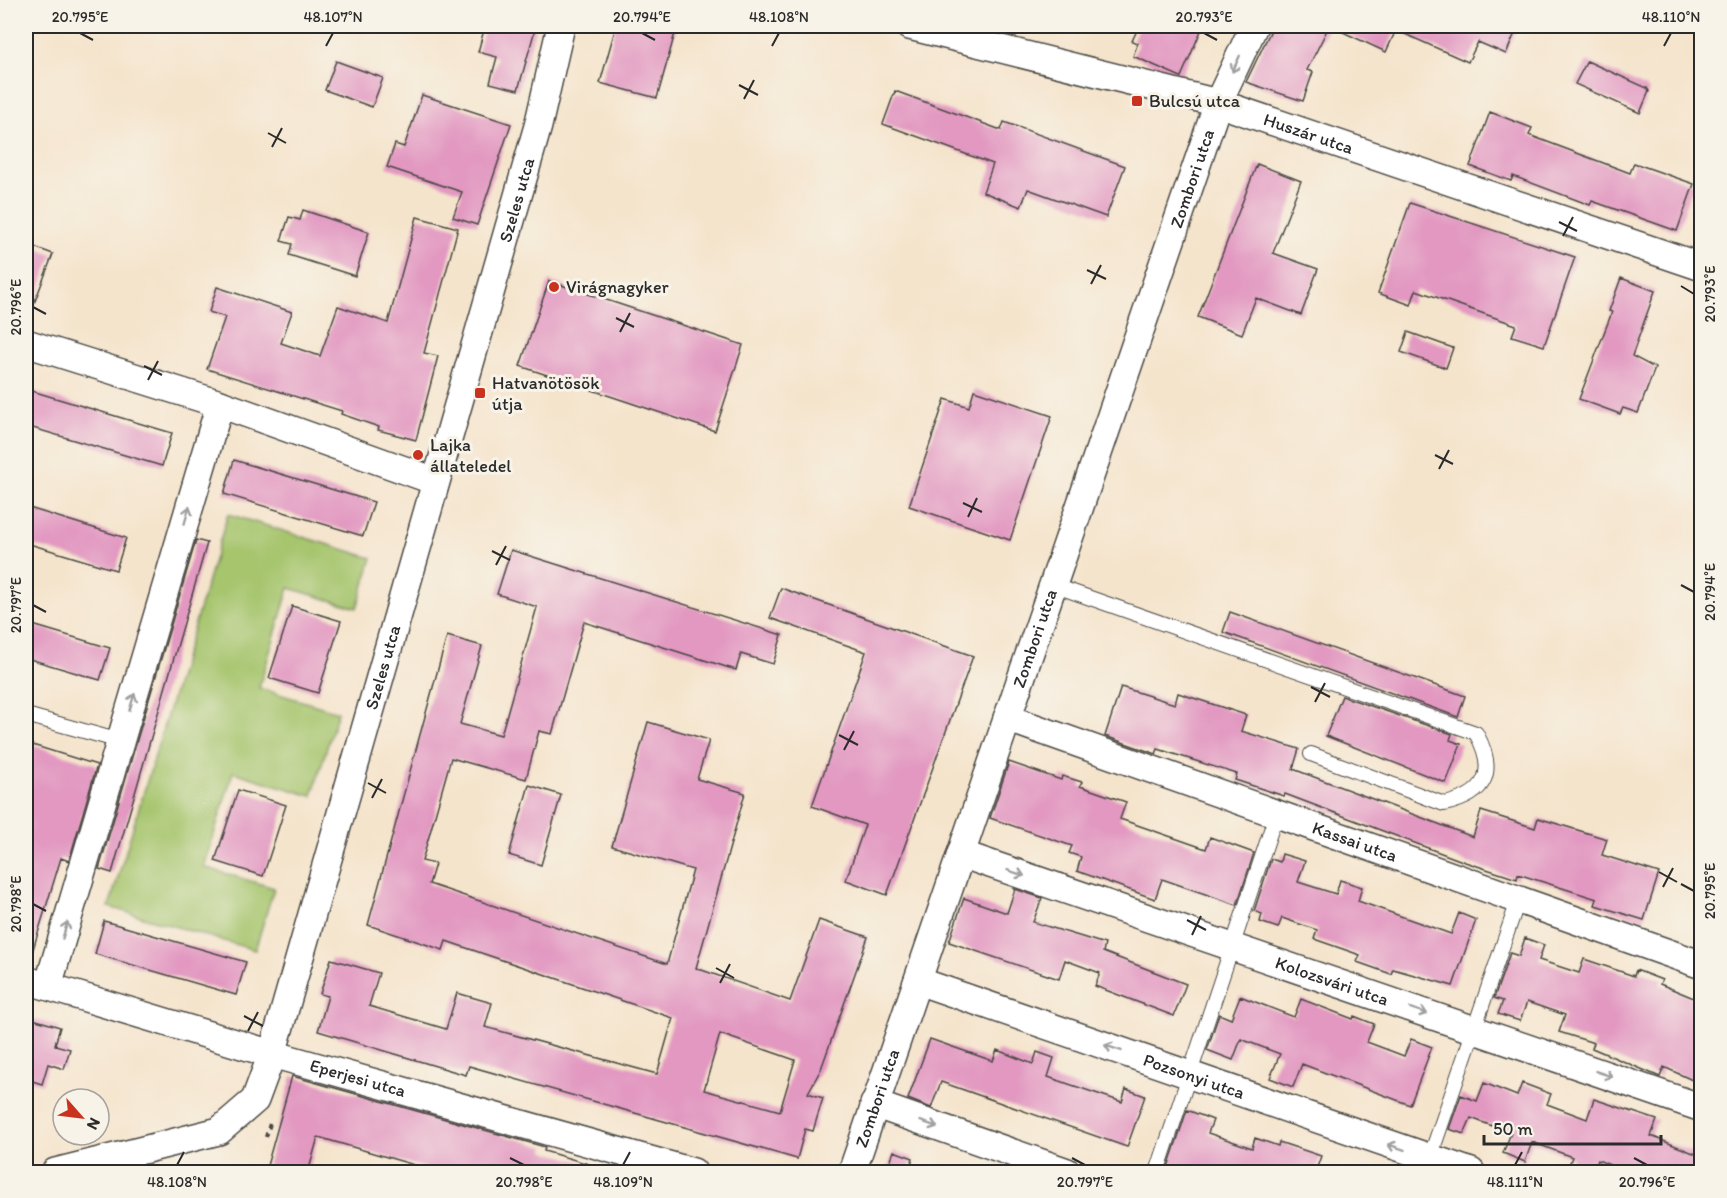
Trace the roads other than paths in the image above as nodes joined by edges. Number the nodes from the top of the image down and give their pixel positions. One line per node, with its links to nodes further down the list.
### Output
1 (561, 26): 8 (street, Szeles utca)
2 (909, 26): 4 (street, Huszár utca)
3 (1254, 26): 4 (street, one-way to 4)
4 (1218, 103): 5 (street, Huszár utca); 9 (street, Zombori utca)
5 (1701, 267)
6 (26, 343): 7 (street)
7 (220, 404): 8 (street); 12 (street, one-way to 7)
8 (435, 481): 22 (street, Szeles utca)
9 (1053, 585): 11 (street, Zombori utca); 13 (lane)
10 (26, 715): 12 (lane)
11 (1008, 718): 14 (street, Kassai utca); 15 (street, Zombori utca)
12 (120, 741): 20 (street, one-way to 12)
13 (1311, 754)
14 (1276, 815): 16 (street, Kassai utca); 17 (lane)
15 (961, 854): 17 (street, Kolozsvári utca, one-way to 17); 19 (street, Zombori utca)
16 (1519, 898): 18 (street, Kassai utca); 21 (lane)
17 (1233, 947): 21 (street, Kolozsvári utca, one-way to 21); 23 (lane)
18 (1701, 965)
19 (918, 981): 23 (street, Pozsonyi utca, one-way to 19); 24 (street, Zombori utca)
20 (37, 983): 22 (street, Eperjesi utca)
21 (1473, 1029): 25 (street, Kolozsvári utca, one-way to 25); 26 (lane)
22 (272, 1054): 27 (street, Szeles utca); 28 (street, Eperjesi utca)
23 (1191, 1076): 26 (street, Pozsonyi utca, one-way to 23); 31 (lane)
24 (874, 1104): 29 (street, Zombori utca); 30 (street, one-way to 30)
25 (1701, 1107)
26 (1428, 1165): 32 (street, Pozsonyi utca)
27 (55, 1173)
28 (693, 1173)
29 (852, 1173)
30 (1067, 1173)
31 (1157, 1173)
32 (1471, 1173)

